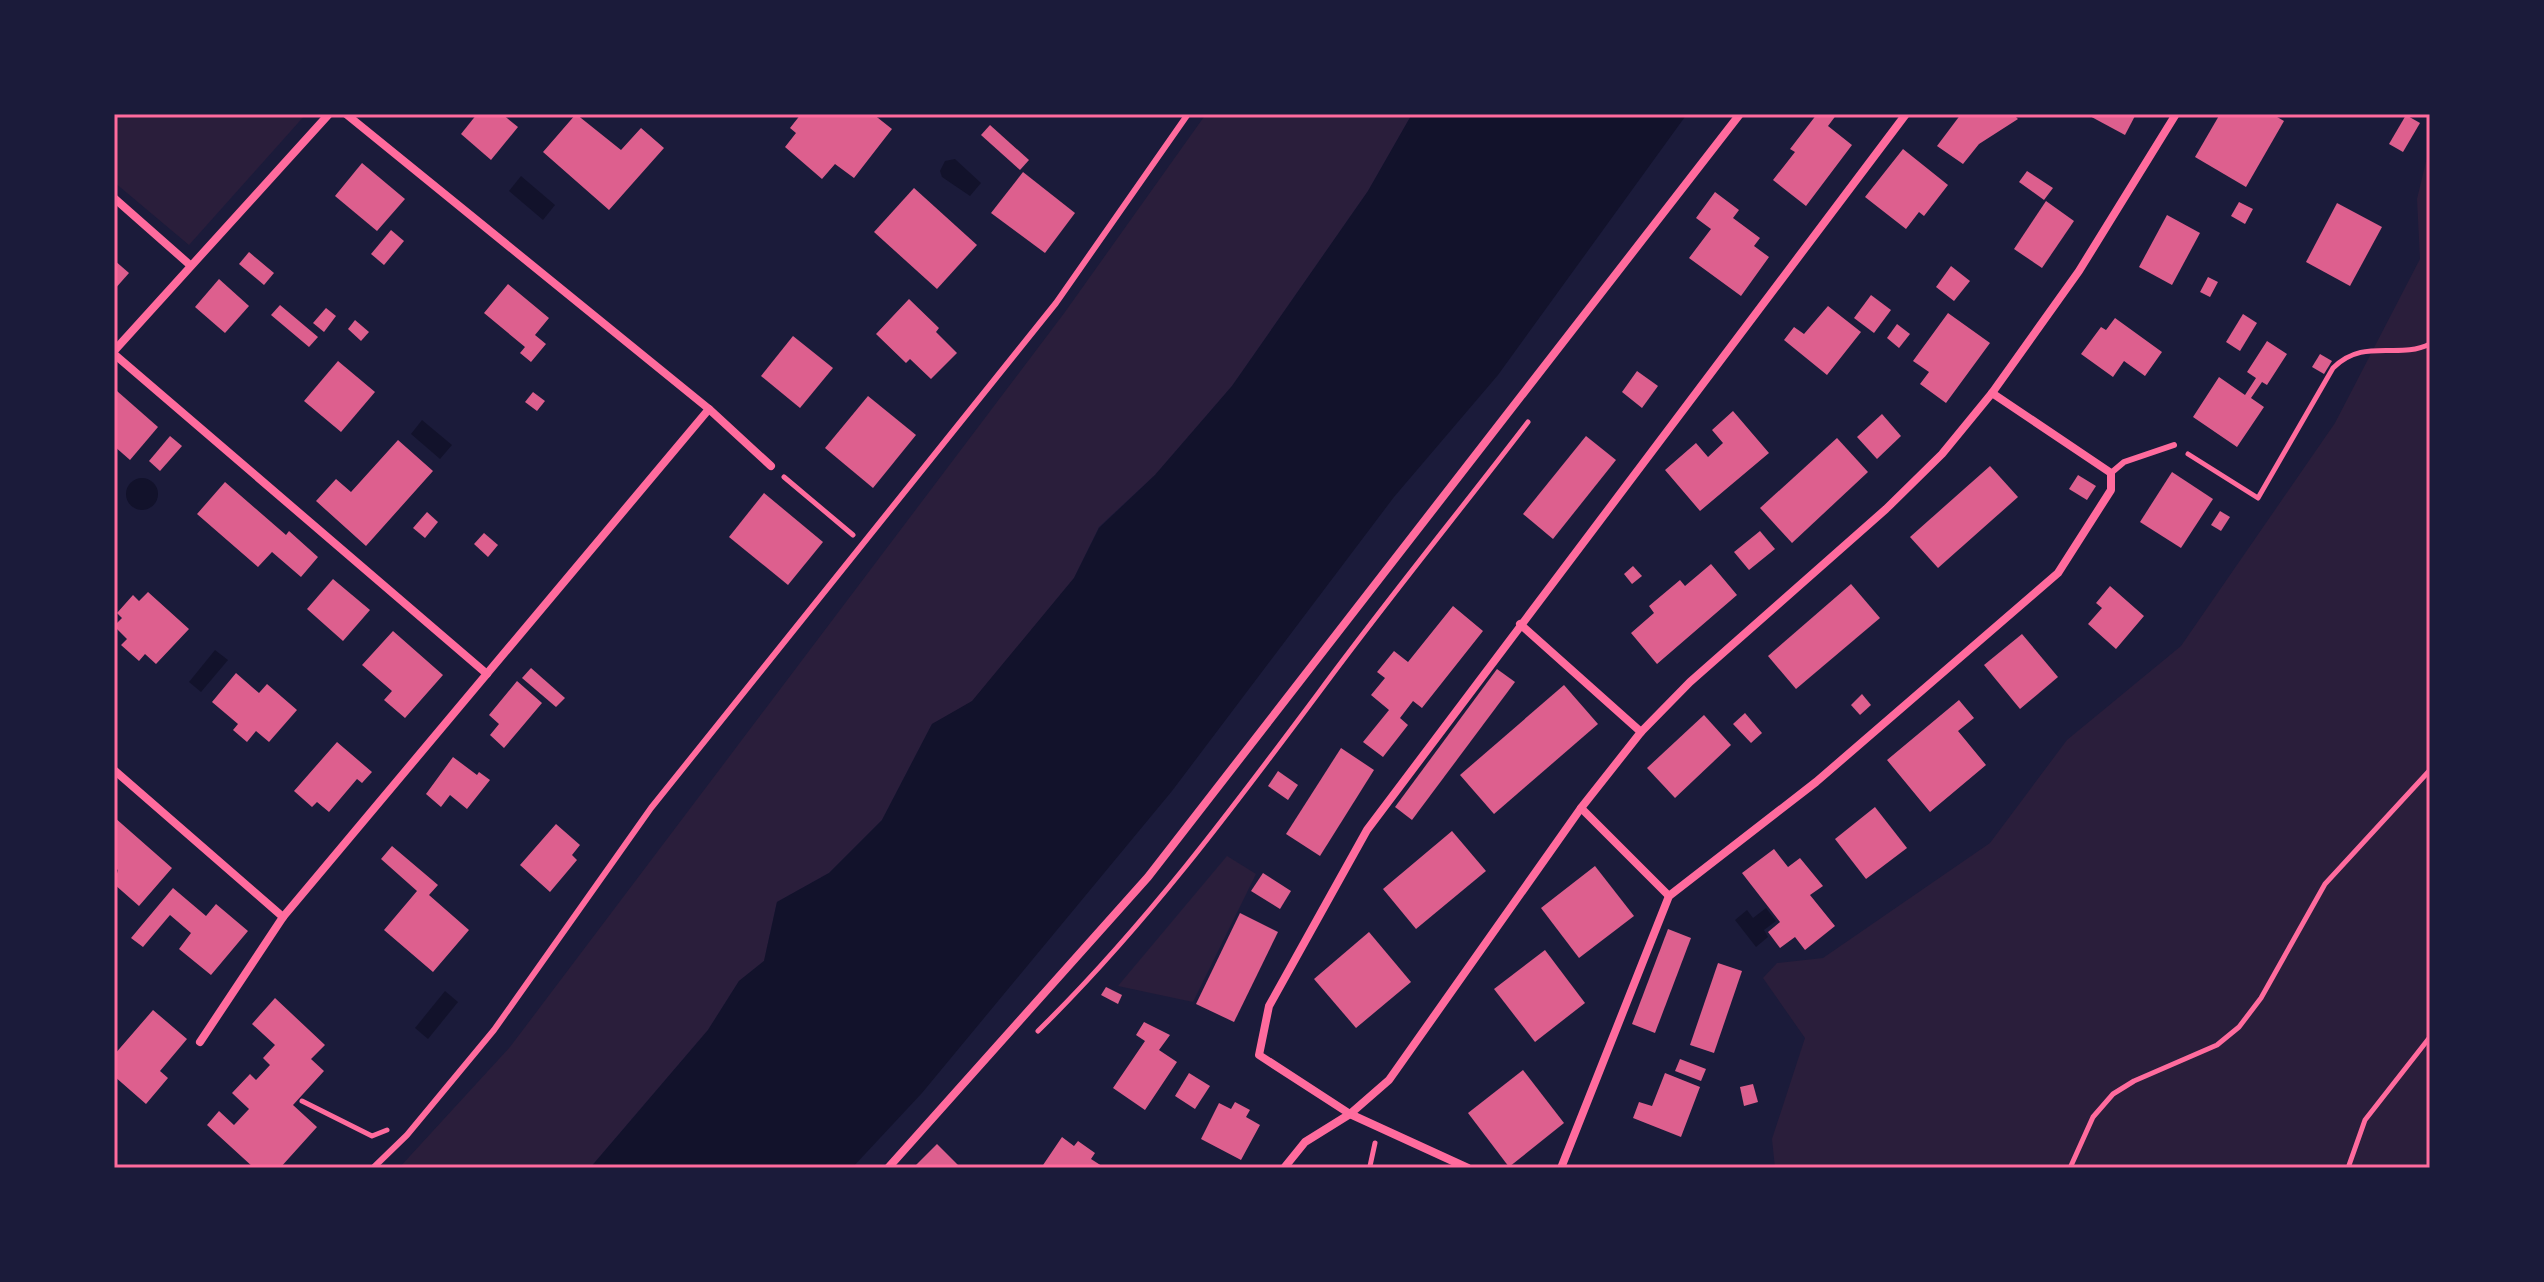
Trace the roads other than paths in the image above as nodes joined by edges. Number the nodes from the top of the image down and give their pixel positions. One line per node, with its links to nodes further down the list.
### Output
1 (329, 114): 8 (street)
2 (346, 114): 11 (street)
3 (1188, 114): 24 (lane)
4 (1740, 114): 25 (street)
5 (1906, 114): 15 (street)
6 (2176, 114): 10 (street)
7 (114, 198): 8 (street)
8 (190, 265): 9 (street)
9 (114, 352): 16 (street)
10 (1992, 393): 14 (street); 17 (street)
11 (709, 409): 13 (street); 16 (street)
12 (2174, 445): 14 (lane)
13 (771, 466)
14 (2111, 473): 20 (street)
15 (1520, 624): 17 (street); 23 (street)
16 (487, 674): 21 (street)
17 (1641, 732): 19 (street)
18 (114, 770): 21 (street)
19 (1581, 808): 20 (street); 23 (street)
20 (1669, 896): 28 (street)
21 (283, 917): 22 (street)
22 (200, 1042)
23 (1350, 1114): 26 (street); 27 (street)
24 (373, 1168)
25 (888, 1168)
26 (1284, 1168)
27 (1468, 1168)
28 (1561, 1168)

